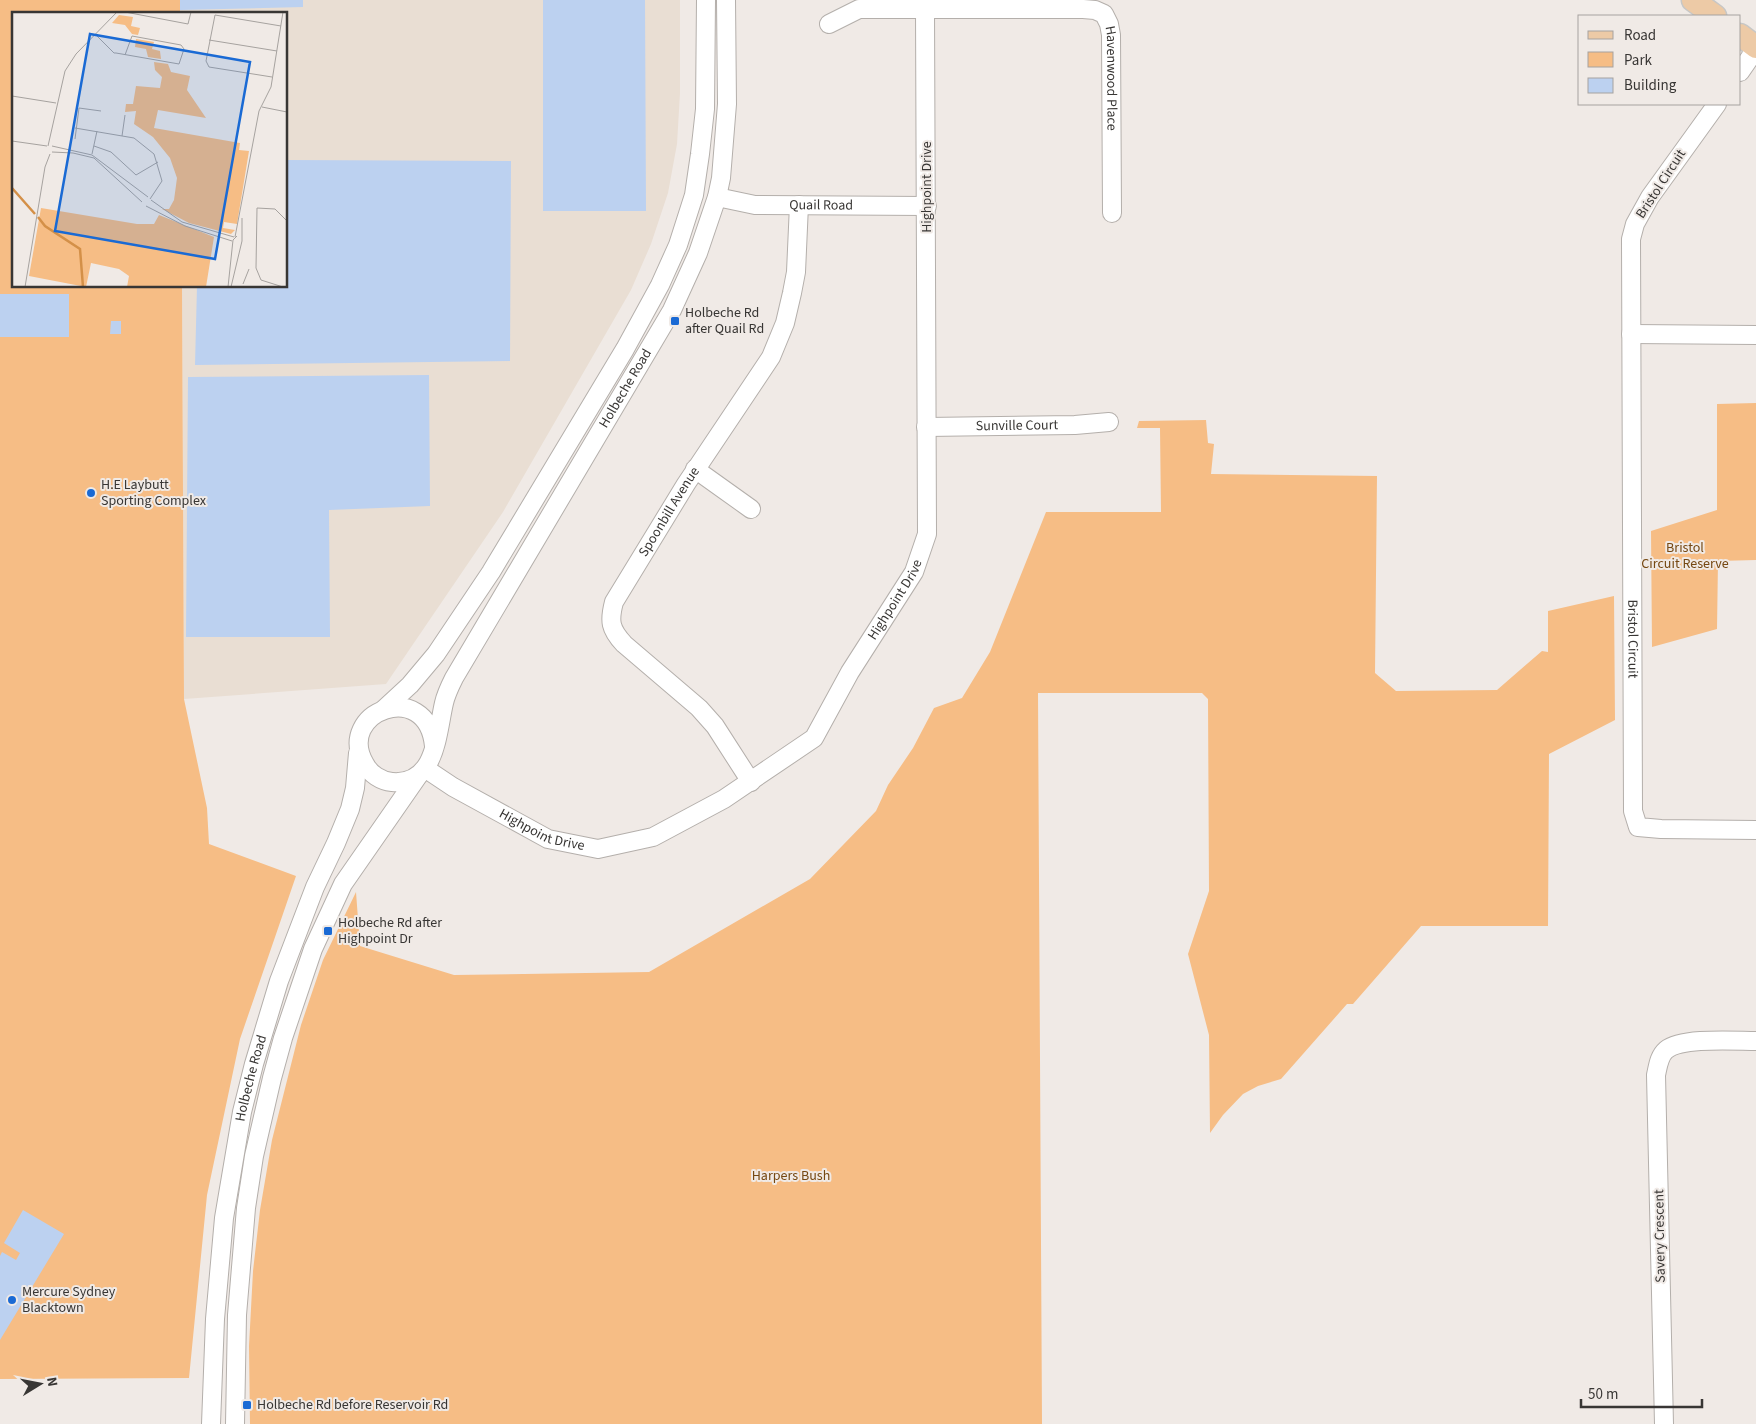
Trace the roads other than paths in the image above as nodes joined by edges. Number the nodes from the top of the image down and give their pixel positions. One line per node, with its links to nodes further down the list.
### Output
1 (706, 0): 21 (street, Holbeche Road)
2 (726, 0): 11 (street, Holbeche Road)
3 (1693, 0): 5 (main road)
4 (925, 9): 6 (street, Havenwood Place); 13 (street, Highpoint Drive); 14 (street, Havenwood Place)
5 (1714, 15)
6 (829, 24)
7 (1741, 36): 8 (main road)
8 (1756, 48): 9 (street)
9 (1741, 70)
10 (1716, 105): 15 (street, Bristol Circuit)
11 (717, 197): 12 (street, Quail Road); 22 (street, Holbeche Road)
12 (799, 206): 13 (street, Quail Road); 19 (street, Spoonbill Avenue)
13 (927, 206): 18 (street, Highpoint Drive)
14 (1112, 213)
15 (1631, 334): 16 (street); 26 (street, Bristol Circuit)
16 (1756, 335)
17 (1109, 422): 18 (street, Sunville Court)
18 (926, 427): 25 (street, Highpoint Drive)
19 (695, 469): 20 (street); 25 (street, Spoonbill Avenue)
20 (751, 508)
21 (384, 709): 22 (street); 23 (street)
22 (434, 746): 24 (street)
23 (359, 748): 24 (street); 28 (street, Holbeche Road)
24 (422, 772): 25 (street, Highpoint Drive); 29 (street, Holbeche Road)
25 (751, 782)
26 (1756, 830)
27 (1756, 1041): 30 (street, Savery Crescent)
28 (211, 1424)
29 (234, 1424)
30 (1664, 1424)

